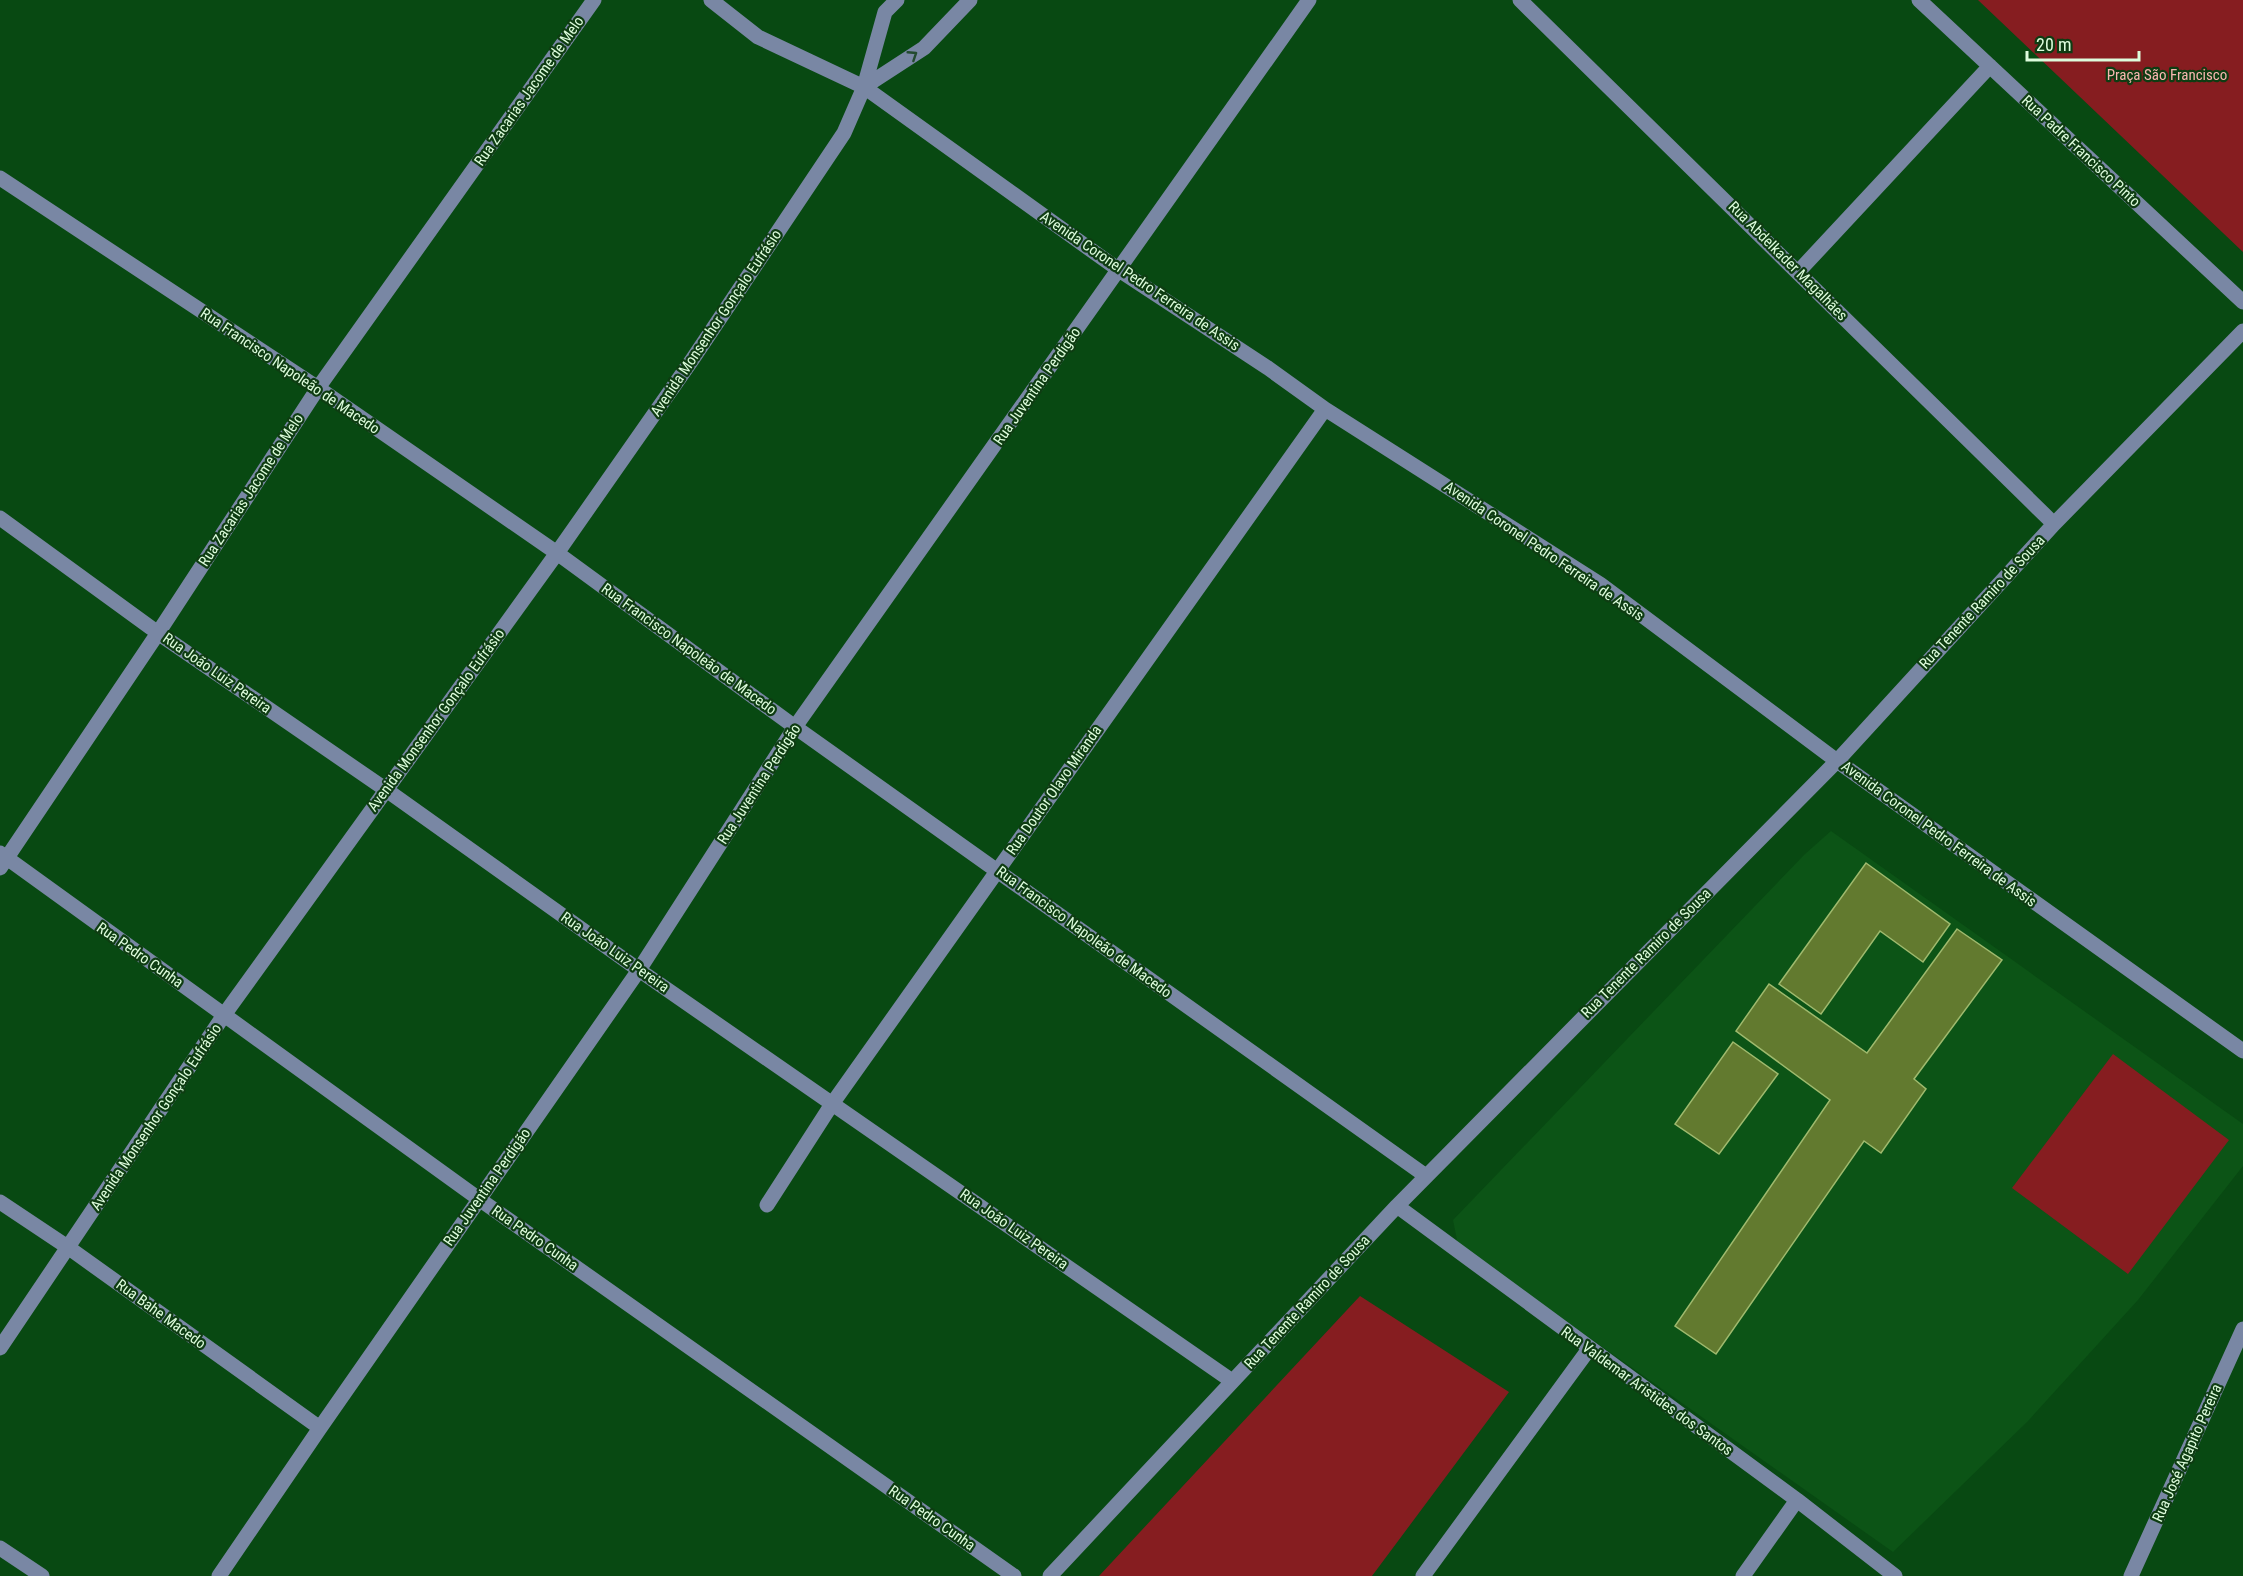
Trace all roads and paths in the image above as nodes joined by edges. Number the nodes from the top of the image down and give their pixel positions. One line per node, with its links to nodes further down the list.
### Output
1 (594, 0): 15 (street, Rua Zacarias Jacome de Melo)
2 (711, 0): 9 (street, Avenida Coronel Pedro Ferreira de Assis)
3 (897, 0): 9 (street, Avenida Monsenhor Gonçalo Eufrásio)
4 (970, 0): 9 (street, one-way to 4)
5 (1309, 0): 11 (street, Rua Juventina Perdigão)
6 (1520, 0): 12 (street, Rua Abdelkader Magalhães)
7 (1919, 0): 8 (street, Rua Padre Francisco Pinto)
8 (1990, 66): 12 (street); 13 (street, Rua Padre Francisco Pinto)
9 (864, 87): 11 (street, Avenida Coronel Pedro Ferreira de Assis); 19 (street, Avenida Monsenhor Gonçalo Eufrásio)
10 (0, 178): 15 (street, Rua Francisco Napoleão de Macedo)
11 (1119, 270): 16 (street, Avenida Coronel Pedro Ferreira de Assis); 21 (street, Rua Juventina Perdigão)
12 (1798, 272): 18 (street, Rua Abdelkader Magalhães)
13 (2243, 302)
14 (2243, 331): 18 (street, Rua Tenente Ramiro de Sousa)
15 (318, 388): 19 (street, Rua Francisco Napoleão de Macedo); 20 (street, Rua Zacarias Jacome de Melo)
16 (1325, 409): 22 (street, Avenida Coronel Pedro Ferreira de Assis); 25 (street, Rua Doutor Olavo Miranda)
17 (0, 518): 20 (street, Rua João Luiz Pereira)
18 (2054, 524): 22 (street, Rua Tenente Ramiro de Sousa)
19 (557, 553): 21 (street, Rua Francisco Napoleão de Macedo); 23 (street, Avenida Monsenhor Gonçalo Eufrásio)
20 (159, 633): 23 (street, Rua João Luiz Pereira); 24 (street, Rua Zacarias Jacome de Melo)
21 (795, 727): 25 (street, Rua Francisco Napoleão de Macedo); 26 (street, Rua Juventina Perdigão)
22 (1837, 761): 28 (street, Avenida Coronel Pedro Ferreira de Assis); 30 (street, Rua Tenente Ramiro de Sousa)
23 (385, 789): 26 (street, Rua João Luiz Pereira); 27 (street, Avenida Monsenhor Gonçalo Eufrásio)
24 (2, 860): 27 (street, Rua Pedro Cunha)
25 (997, 870): 29 (street, Rua Doutor Olavo Miranda); 30 (street, Rua Francisco Napoleão de Macedo)
26 (639, 970): 29 (street, Rua João Luiz Pereira); 31 (street, Rua Juventina Perdigão)
27 (224, 1015): 31 (street, Rua Pedro Cunha); 35 (street, Avenida Monsenhor Gonçalo Eufrásio)
28 (2243, 1051)
29 (832, 1104): 33 (street, Rua Doutor Olavo Miranda); 39 (street, Rua João Luiz Pereira)
30 (1426, 1176): 34 (street, Rua Tenente Ramiro de Sousa)
31 (479, 1198): 40 (street, Rua Juventina Perdigão); 45 (street, Rua Pedro Cunha)
32 (0, 1202): 35 (street, Rua Bahe Macedo)
33 (767, 1205)
34 (1397, 1206): 38 (street, Rua Valdemar Aristides dos Santos); 39 (street, Rua Tenente Ramiro de Sousa)
35 (69, 1248): 37 (street, Avenida Monsenhor Gonçalo Eufrásio); 40 (street, Rua Bahe Macedo)
36 (2243, 1329): 50 (street, Rua José Agapito Pereira)
37 (0, 1348)
38 (1589, 1349): 41 (street, Rua Valdemar Aristides dos Santos); 47 (street)
39 (1232, 1381): 46 (street, Rua Tenente Ramiro de Sousa)
40 (320, 1428): 44 (street, Rua Juventina Perdigão)
41 (1797, 1500): 48 (street); 49 (street, Rua Valdemar Aristides dos Santos)
42 (0, 1548): 43 (street)
43 (42, 1576)
44 (219, 1576)
45 (1014, 1576)
46 (1050, 1576)
47 (1423, 1576)
48 (1743, 1576)
49 (1895, 1576)
50 (2131, 1576)

